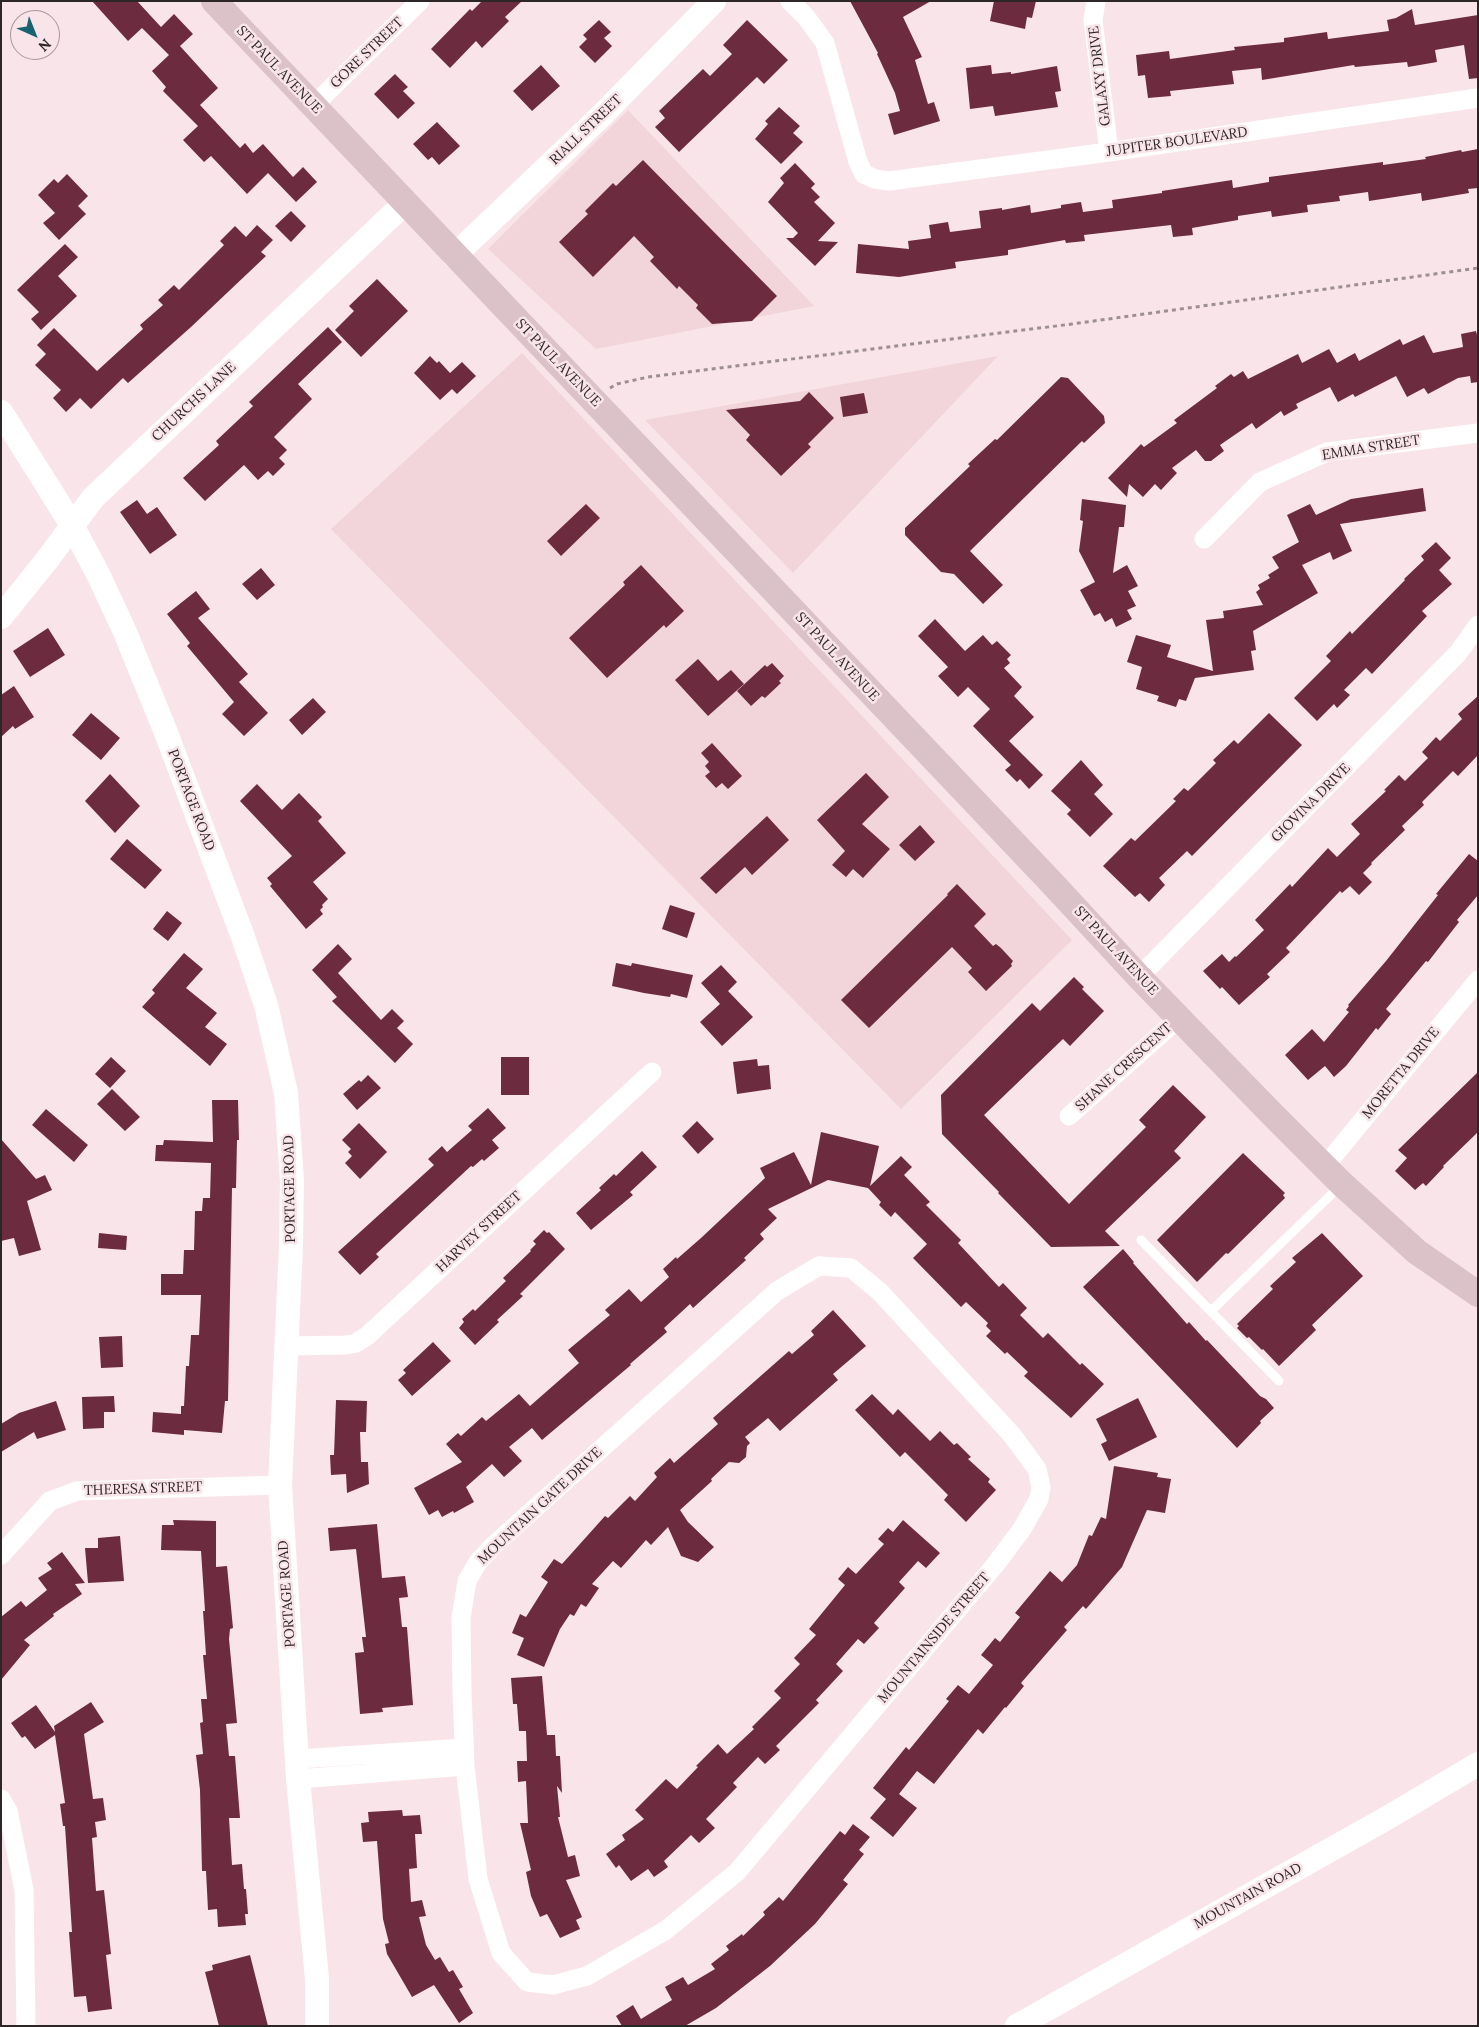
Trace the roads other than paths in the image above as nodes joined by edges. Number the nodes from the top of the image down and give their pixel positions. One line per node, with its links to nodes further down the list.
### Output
1 (214, 1): 7 (main road, ST PAUL AVENUE)
2 (420, 1): 7 (street, GORE STREET)
3 (714, 1): 10 (street, RIALL STREET)
4 (790, 1): 8 (street, JUPITER BOULEVARD)
5 (1096, 1): 8 (street, GALAXY DRIVE)
6 (1478, 98): 8 (street, JUPITER BOULEVARD)
7 (314, 105): 9 (main road, ST PAUL AVENUE)
8 (1109, 152)
9 (405, 203): 10 (main road, ST PAUL AVENUE); 13 (street, CHURCHS LANE)
10 (454, 256): 17 (main road, ST PAUL AVENUE)
11 (1, 412): 13 (street, PORTAGE ROAD)
12 (1478, 433): 14 (street, EMMA STREET)
13 (72, 524): 15 (street, CHURCHS LANE); 26 (street, PORTAGE ROAD)
14 (1204, 539)
15 (1, 616)
16 (1478, 625): 17 (street, GIOVINA DRIVE)
17 (1139, 977): 19 (main road, ST PAUL AVENUE)
18 (1478, 980): 22 (street, MORETTA DRIVE)
19 (1180, 1018): 21 (street, SHANE CRESCENT); 22 (main road, ST PAUL AVENUE)
20 (652, 1072): 26 (street, HARVEY STREET)
21 (1069, 1116)
22 (1334, 1175): 24 (main road, ST PAUL AVENUE); 25 (lane)
23 (1141, 1240): 25 (lane)
24 (1478, 1294)
25 (1212, 1311): 28 (lane)
26 (287, 1346): 29 (street, PORTAGE ROAD)
27 (957, 1376): 31 (street, MOUNTAIN GATE DRIVE); 35 (street, MOUNTAINSIDE STREET)
28 (1279, 1381)
29 (280, 1485): 30 (street, THERESA STREET); 33 (street, PORTAGE ROAD)
30 (1, 1555)
31 (465, 1757): 33 (street); 35 (street, MOUNTAIN GATE DRIVE)
32 (1478, 1764): 38 (street, MOUNTAIN ROAD)
33 (298, 1769): 37 (street, PORTAGE ROAD)
34 (1, 1798): 36 (street)
35 (720, 1886)
36 (26, 2026)
37 (317, 2026)
38 (1017, 2026)

